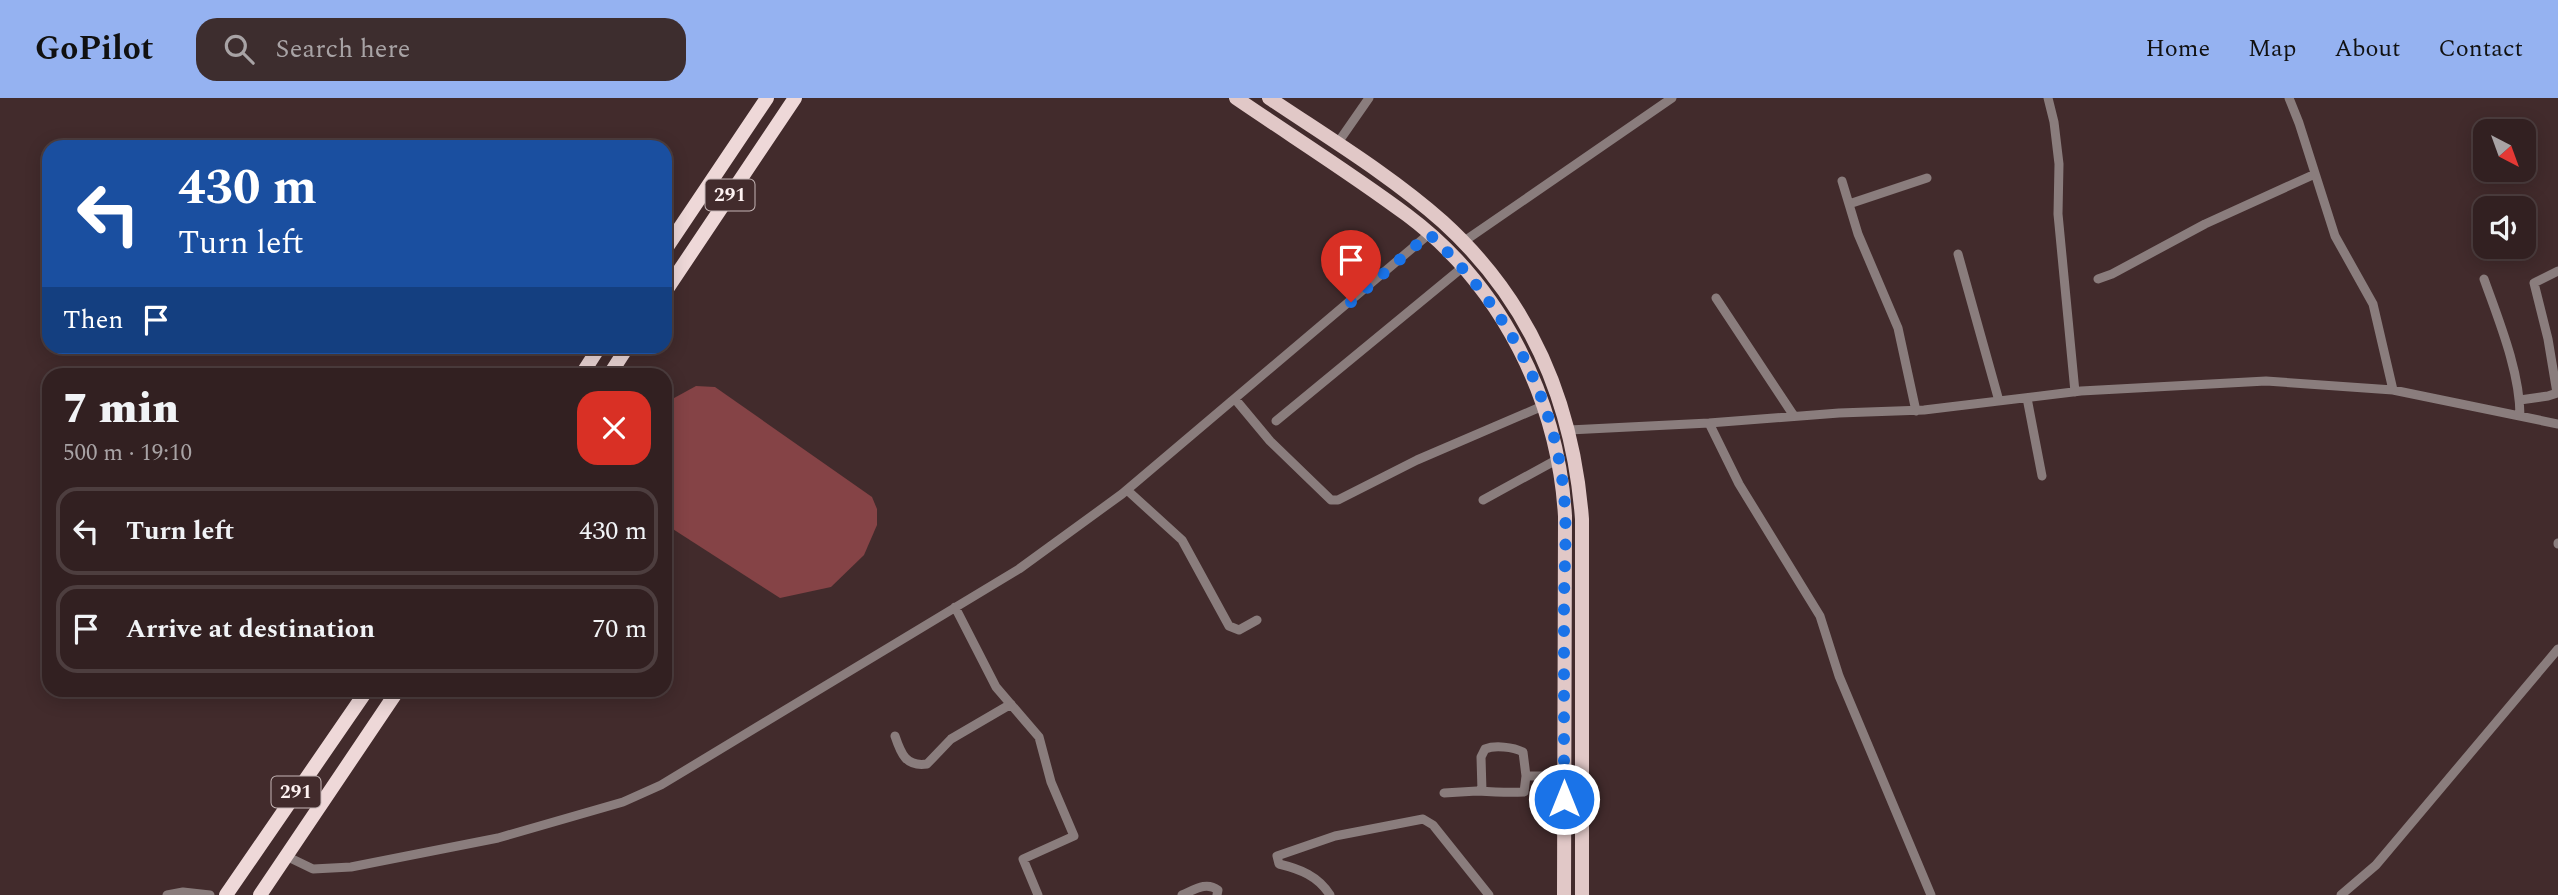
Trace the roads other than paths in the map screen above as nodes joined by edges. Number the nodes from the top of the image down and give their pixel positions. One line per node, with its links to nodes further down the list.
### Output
1 (767, 98): 16 (highway, 291)
2 (795, 98): 23 (highway, 291)
3 (1236, 98): 9 (main road)
4 (1267, 98): 9 (main road); 10 (main road)
5 (1368, 98): 10 (street)
6 (1672, 98): 17 (street)
7 (2048, 98): 26 (street)
8 (2289, 98): 11 (street)
9 (1255, 111): 15 (main road)
10 (1337, 144): 17 (main road)
11 (2315, 173): 21 (street); 25 (street)
12 (1927, 178): 14 (street)
13 (1842, 181): 14 (street)
14 (1849, 204): 32 (street)
15 (1429, 234): 19 (main road); 28 (street)
16 (672, 240)
17 (1463, 242): 38 (main road)
18 (1958, 254): 30 (street)
19 (1463, 268): 31 (main road); 35 (street)
20 (2558, 271): 29 (street)
21 (2098, 279)
22 (2484, 279): 29 (street)
23 (672, 282)
24 (1716, 298): 33 (street)
25 (2393, 390): 26 (street); 34 (street)
26 (2075, 392): 27 (street)
27 (2027, 398): 30 (street); 40 (street)
28 (1235, 399): 31 (street); 41 (street)
29 (2520, 400): 34 (street)
30 (1999, 401): 32 (street)
31 (1545, 405): 39 (main road)
32 (1916, 411): 33 (street)
33 (1794, 416): 36 (street)
34 (2520, 416): 37 (street)
35 (1276, 421)
36 (1709, 423): 38 (street); 68 (street)
37 (2558, 424)
38 (1569, 430): 55 (main road)
39 (1558, 459): 42 (street); 51 (main road)
40 (2042, 476)
41 (1127, 490): 43 (street); 44 (street)
42 (1483, 500)
43 (955, 607): 48 (street); 56 (street)
44 (1257, 620)
45 (2558, 649): 69 (street)
46 (362, 697): 59 (highway, 291)
47 (393, 697): 56 (highway, 291)
48 (1011, 704): 49 (street); 61 (street)
49 (895, 736)
50 (1526, 776): 51 (street); 52 (street); 52 (street)
51 (1564, 776): 54 (main road)
52 (1482, 791): 53 (street)
53 (1444, 793)
54 (1564, 854): 55 (main road); 66 (main road)
55 (1582, 854): 67 (main road)
56 (286, 856): 60 (highway, 291)
57 (167, 895): 58 (street)
58 (210, 895)
59 (226, 895)
60 (260, 895)
61 (1038, 895)
62 (1182, 895): 63 (street)
63 (1217, 895)
64 (1330, 895): 65 (street)
65 (1489, 895)
66 (1564, 895)
67 (1582, 895)
68 (1931, 895)
69 (2341, 895)

